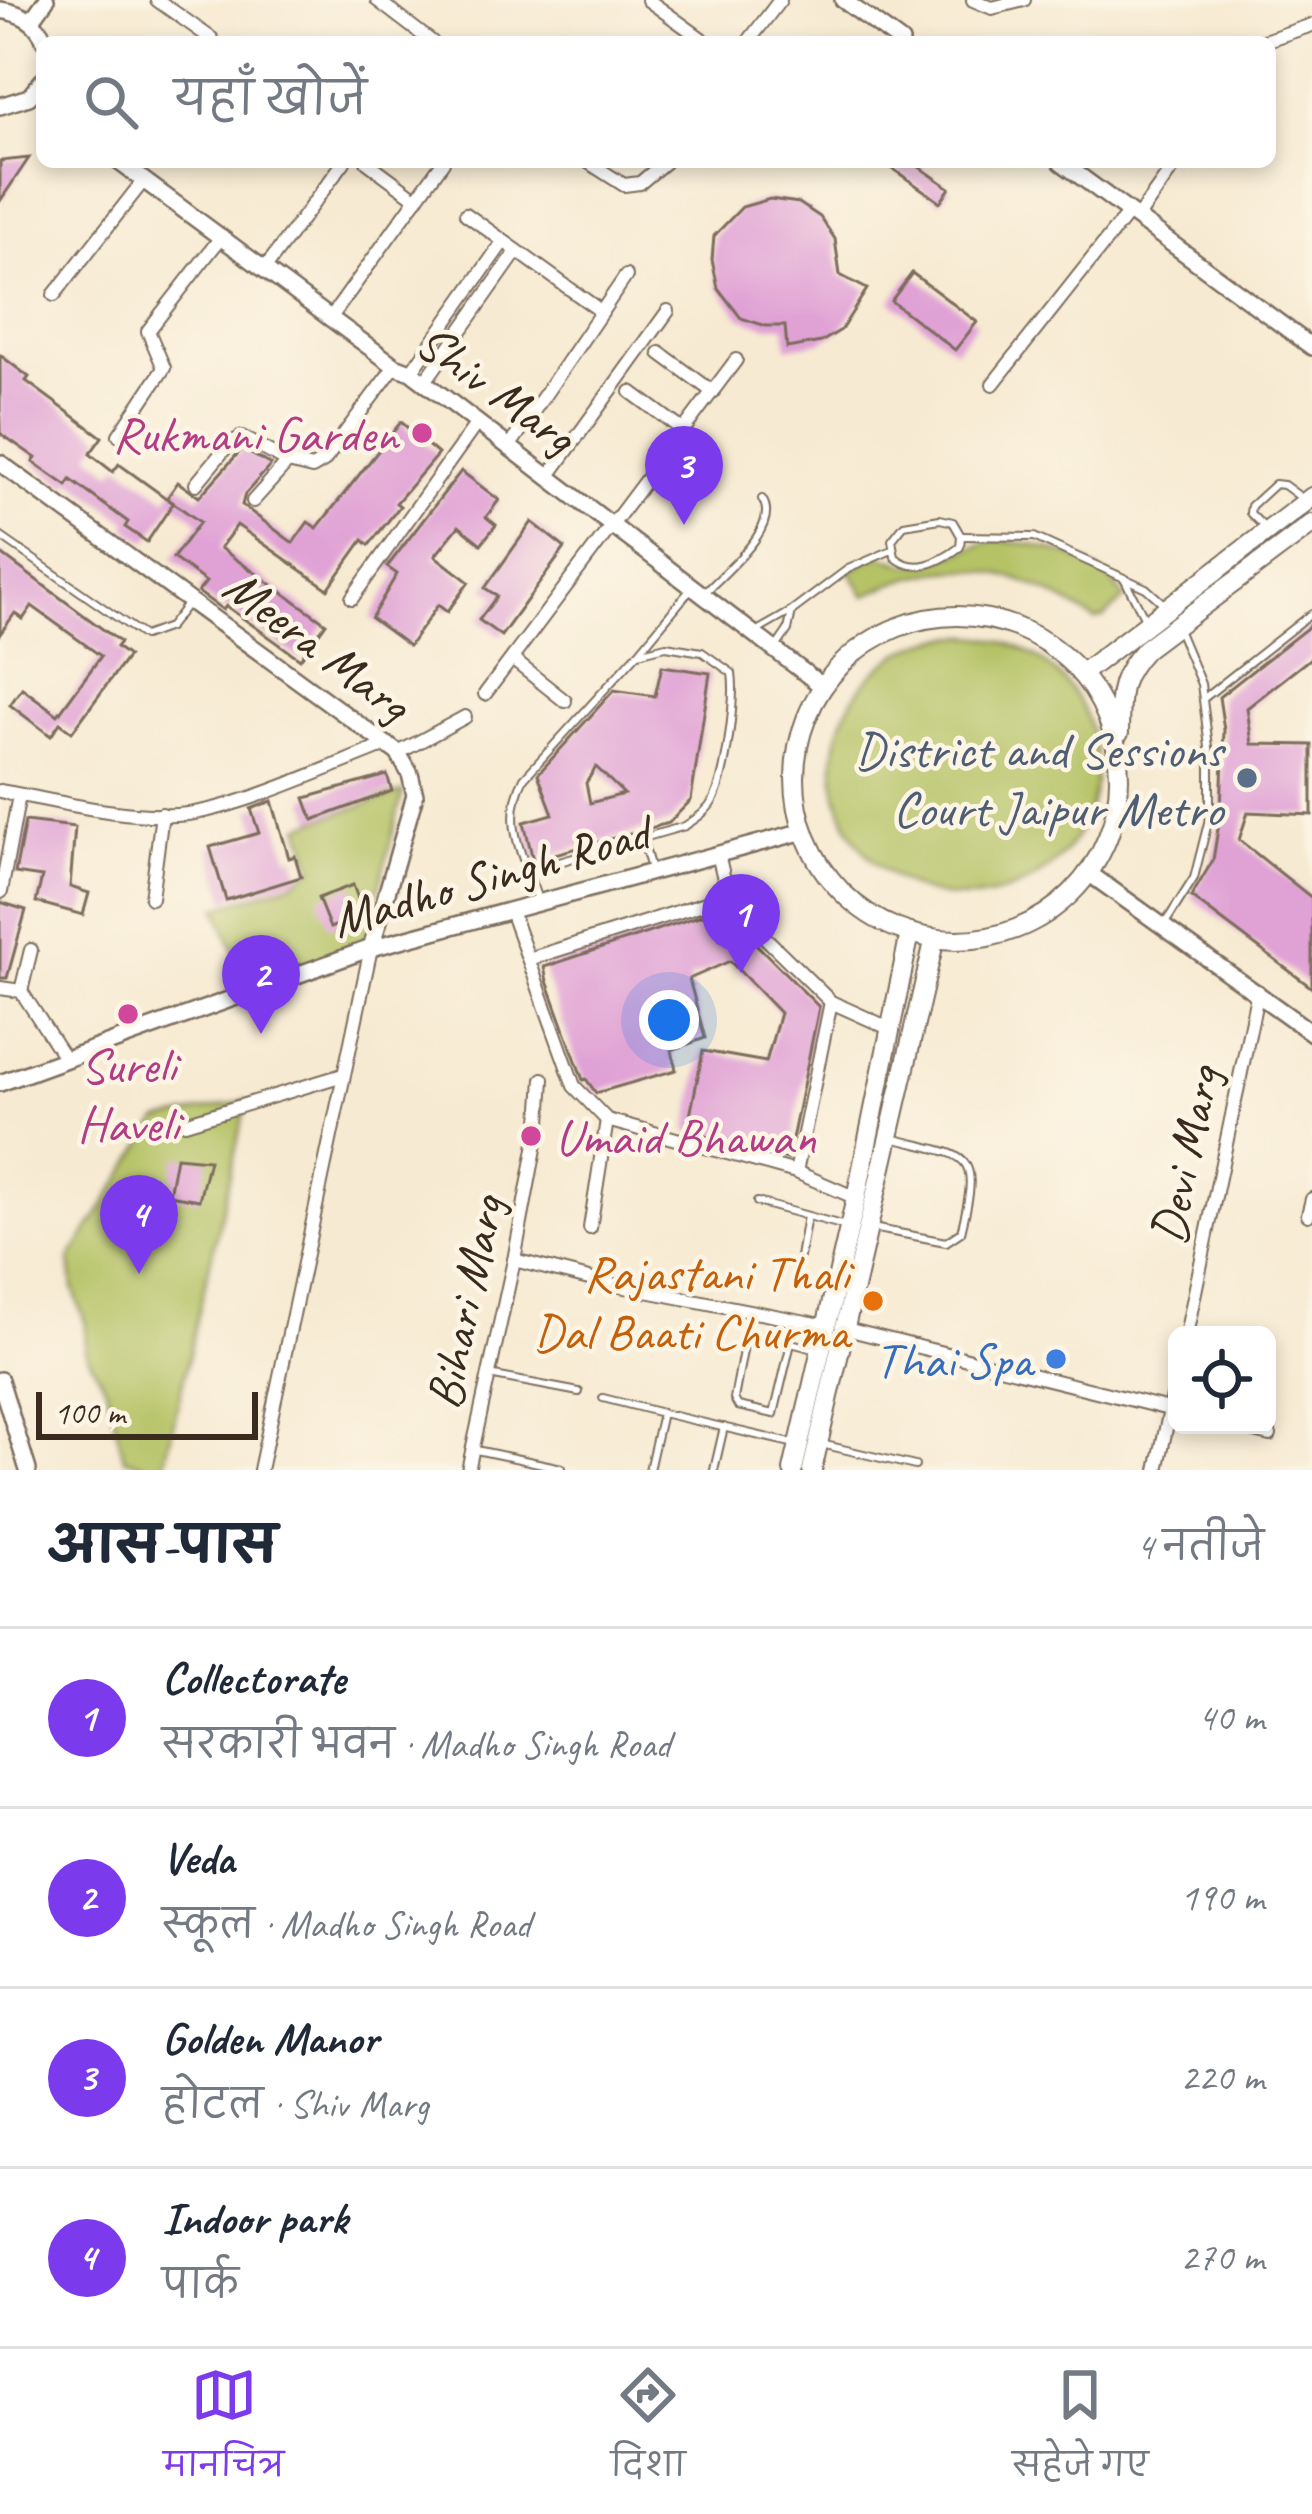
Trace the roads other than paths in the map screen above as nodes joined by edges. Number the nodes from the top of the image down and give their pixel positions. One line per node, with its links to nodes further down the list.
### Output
1 (46, 0): 12 (street)
2 (157, 0): 15 (street)
3 (377, 0): 16 (street)
4 (648, 0): 17 (street)
5 (779, 0): 18 (street)
6 (844, 0): 10 (street)
7 (973, 0): 9 (street)
8 (1024, 0): 9 (street)
9 (990, 4)
10 (865, 6): 19 (street)
11 (0, 10): 12 (street)
12 (31, 21): 14 (street)
13 (1312, 26): 20 (street)
14 (41, 36)
15 (208, 36)
16 (423, 36)
17 (698, 36)
18 (752, 36)
19 (895, 36)
20 (1276, 37)
21 (35, 102): 22 (street)
22 (0, 106)
23 (127, 168): 31 (street, Shiv Marg)
24 (340, 168): 38 (street)
25 (375, 168): 32 (street)
26 (438, 168): 32 (street)
27 (597, 168): 28 (street)
28 (657, 168)
29 (1069, 168): 34 (street)
30 (1172, 168): 34 (street)
31 (144, 180): 35 (street, Shiv Marg); 40 (street)
32 (416, 199): 43 (street)
33 (466, 214): 36 (street)
34 (1133, 215): 44 (street); 48 (street)
35 (222, 236): 38 (street, Shiv Marg); 53 (street)
36 (503, 242): 37 (street); 47 (street)
37 (517, 251): 41 (street); 47 (street)
38 (266, 267): 43 (street, Shiv Marg)
39 (626, 276): 41 (street)
40 (54, 295)
41 (602, 311): 54 (street)
42 (668, 311): 57 (street)
43 (332, 316): 47 (street, Shiv Marg)
44 (1312, 347)
45 (660, 353): 50 (street)
46 (736, 360): 50 (street)
47 (410, 374): 51 (street, Shiv Marg); 55 (street)
48 (993, 384)
49 (632, 392): 52 (street)
50 (712, 392): 52 (street)
51 (477, 423): 54 (street, Shiv Marg); 70 (street)
52 (685, 431): 63 (street)
53 (119, 434)
54 (509, 447): 57 (street, Shiv Marg)
55 (288, 462): 58 (street); 61 (street)
56 (0, 463): 71 (street, Meera Marg)
57 (548, 477): 63 (street, Shiv Marg)
58 (196, 484)
59 (762, 499): 69 (lane)
60 (1309, 499): 64 (main road); 64 (lane)
61 (253, 501)
62 (1312, 524): 74 (main road)
63 (614, 527): 69 (street, Shiv Marg); 79 (street)
64 (1268, 531): 74 (main road)
65 (0, 536): 71 (lane)
66 (961, 536): 67 (lane); 67 (lane); 68 (lane)
67 (892, 550): 72 (lane)
68 (1125, 580): 74 (lane); 75 (lane)
69 (697, 591): 76 (street, Shiv Marg); 78 (lane)
70 (352, 598)
71 (190, 601): 86 (street, Meera Marg)
72 (792, 611): 76 (lane); 77 (lane)
73 (1312, 613): 83 (lane)
74 (1172, 616): 75 (main road); 83 (lane); 87 (main road)
75 (1148, 623): 80 (main road)
76 (754, 634): 77 (street, Shiv Marg)
77 (775, 650): 81 (street, Shiv Marg)
78 (638, 653): 92 (lane); 94 (lane)
79 (512, 659): 82 (street); 84 (street)
80 (1081, 674): 81 (main road); 87 (main road)
81 (822, 686): 91 (main road)
82 (485, 694)
83 (1203, 699): 102 (lane)
84 (565, 701)
85 (465, 717): 86 (street)
86 (393, 749): 90 (street); 105 (street, Meera Marg)
87 (1119, 762): 96 (main road)
88 (0, 791): 89 (street)
89 (19, 795): 90 (street); 97 (street)
90 (162, 814): 99 (street)
91 (804, 831): 93 (street, Madho Singh Road); 103 (main road)
92 (643, 838): 94 (lane); 95 (lane)
93 (718, 854): 95 (street, Madho Singh Road); 98 (street)
94 (528, 871): 100 (lane)
95 (652, 872): 100 (street, Madho Singh Road)
96 (1090, 874): 102 (street); 104 (main road)
97 (1, 892)
98 (728, 896): 107 (street); 111 (street)
99 (151, 898)
100 (539, 903): 101 (street, Madho Singh Road)
101 (511, 910): 105 (street, Madho Singh Road); 107 (street)
102 (1164, 925): 110 (street)
103 (910, 933): 104 (main road); 112 (main road)
104 (934, 942): 120 (main road)
105 (371, 948): 114 (street, Madho Singh Road); 115 (street, Meera Marg)
106 (31, 950): 109 (street)
107 (529, 959): 118 (street)
108 (0, 988): 109 (street)
109 (21, 991): 114 (street)
110 (1258, 991): 113 (street); 131 (street, Devi Marg)
111 (831, 1001): 112 (street); 121 (street)
112 (891, 1029): 122 (main road)
113 (1312, 1033)
114 (66, 1060): 117 (street, Madho Singh Road)
115 (343, 1075): 119 (street); 150 (street, Meera Marg)
116 (543, 1079): 130 (street, Bihari Marg)
117 (0, 1083)
118 (607, 1120): 121 (street); 128 (street)
119 (185, 1123)
120 (890, 1137): 127 (main road); 127 (lane)
121 (796, 1172): 122 (street)
122 (856, 1198): 127 (main road)
123 (1312, 1199): 125 (street)
124 (757, 1202): 126 (lane)
125 (1308, 1215)
126 (807, 1216): 127 (lane); 129 (lane)
127 (859, 1227): 132 (main road)
128 (590, 1228)
129 (800, 1257)
130 (514, 1260): 132 (street); 135 (street, Bihari Marg)
131 (1188, 1326)
132 (834, 1327): 134 (main road); 139 (street); 145 (main road)
133 (745, 1340): 134 (lane)
134 (821, 1351): 145 (main road)
135 (489, 1375): 137 (lane); 146 (street, Bihari Marg)
136 (0, 1380): 149 (street)
137 (579, 1392)
138 (603, 1397): 140 (lane)
139 (1168, 1410)
140 (662, 1412): 141 (lane); 152 (lane)
141 (724, 1427): 145 (lane); 153 (lane)
142 (1168, 1432): 156 (street)
143 (1266, 1434): 144 (street)
144 (1270, 1435)
145 (808, 1444): 147 (lane); 154 (main road); 155 (main road)
146 (472, 1449): 148 (lane); 151 (street, Bihari Marg)
147 (915, 1466)
148 (562, 1468)
149 (28, 1470)
150 (260, 1470)
151 (468, 1470)
152 (650, 1470)
153 (713, 1470)
154 (793, 1470)
155 (812, 1470)
156 (1157, 1470)

